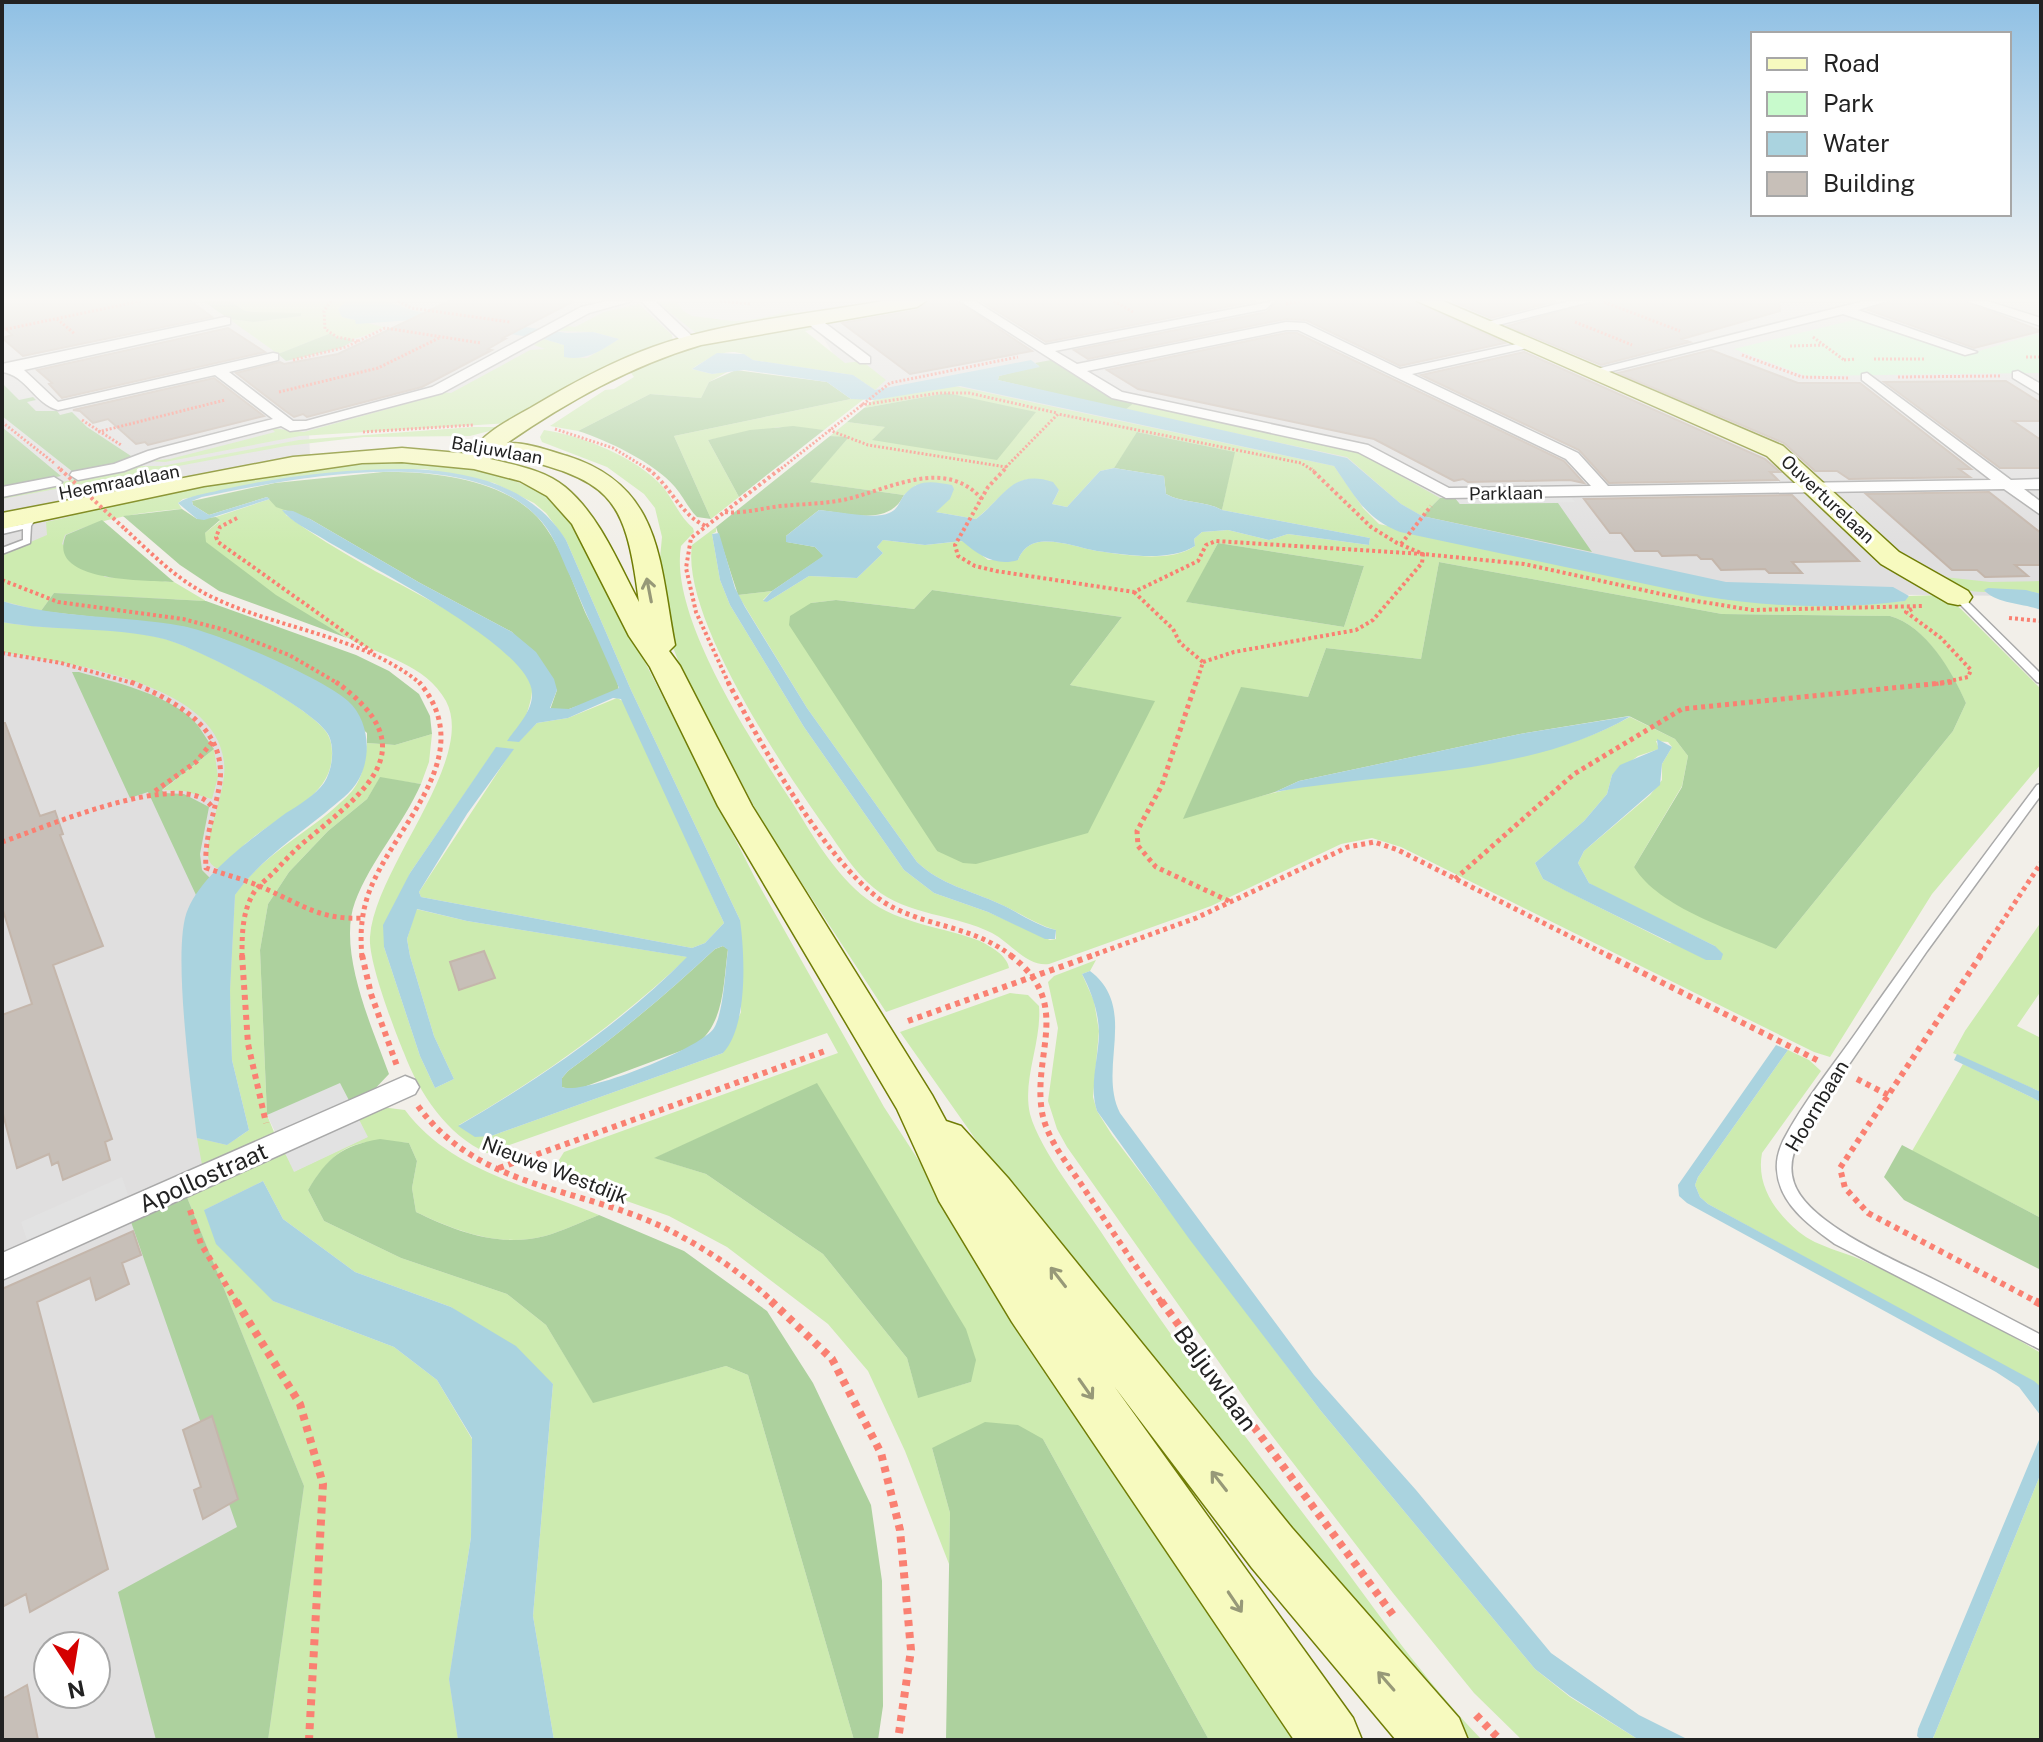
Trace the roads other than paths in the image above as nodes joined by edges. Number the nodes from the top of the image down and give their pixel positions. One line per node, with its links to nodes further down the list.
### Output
1 (29, 382): 2 (street)
2 (166, 382)
3 (234, 382): 10 (street)
4 (449, 382): 10 (street)
5 (608, 382): 11 (main road)
6 (1097, 382): 19 (street, Parklaan)
7 (1418, 382): 19 (street)
8 (1616, 382): 18 (main road, Ouverturelaan)
9 (1874, 382): 16 (street)
10 (284, 421): 14 (street)
11 (489, 452): 12 (main road, Baljuwlaan); 15 (main road, Baljuwlaan); 28 (main road, Baljuwlaan); 28 (main road, Baljuwlaan, one-way to 11)
12 (236, 459): 21 (main road, Heemraadlaan)
13 (56, 474): 20 (street)
14 (78, 475)
15 (204, 479): 23 (main road, Heemraadlaan)
16 (2007, 484): 17 (street, Parklaan); 18 (street, Parklaan); 22 (street)
17 (2041, 484)
18 (1815, 487): 19 (street, Parklaan); 27 (main road, Ouverturelaan)
19 (1604, 491)
20 (2, 492)
21 (2, 506)
22 (2041, 510)
23 (31, 520): 24 (main road, Heemraadlaan); 25 (lane); 26 (lane)
24 (2, 521)
25 (2, 531)
26 (2, 551)
27 (1958, 597): 29 (lane)
28 (665, 666): 32 (main road, Baljuwlaan)
29 (2041, 680)
30 (2041, 787): 34 (lane, Hoornbaan)
31 (405, 1087): 33 (street, Apollostraat)
32 (917, 1106): 35 (main road, Baljuwlaan, one-way to 32); 36 (main road, Baljuwlaan, one-way to 36)
33 (2, 1267)
34 (2041, 1343)
35 (1452, 1722)
36 (1331, 1740)

